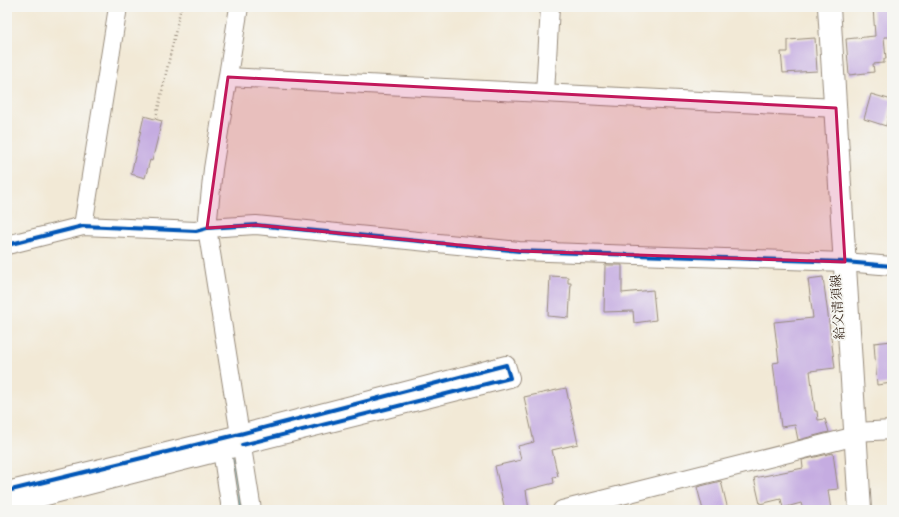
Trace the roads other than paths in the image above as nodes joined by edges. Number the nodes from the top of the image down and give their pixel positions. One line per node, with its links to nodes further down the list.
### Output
1 (118, 7): 8 (street)
2 (239, 7): 5 (street)
3 (550, 7): 6 (street)
4 (829, 7): 7 (main road, 給父清須線)
5 (228, 77): 6 (street); 9 (street)
6 (545, 93): 7 (street)
7 (836, 108): 11 (main road, 給父清須線)
8 (83, 226): 9 (street); 10 (street)
9 (207, 228): 11 (street); 15 (street)
10 (7, 245)
11 (845, 262): 12 (street); 14 (main road, 給父清須線)
12 (892, 266)
13 (892, 430): 14 (street)
14 (856, 434): 20 (street); 21 (main road, 給父清須線)
15 (235, 446): 15 (street); 16 (street); 17 (street); 18 (street); 19 (street)
16 (7, 491)
17 (7, 506)
18 (231, 510)
19 (252, 510)
20 (562, 510)
21 (860, 510)

